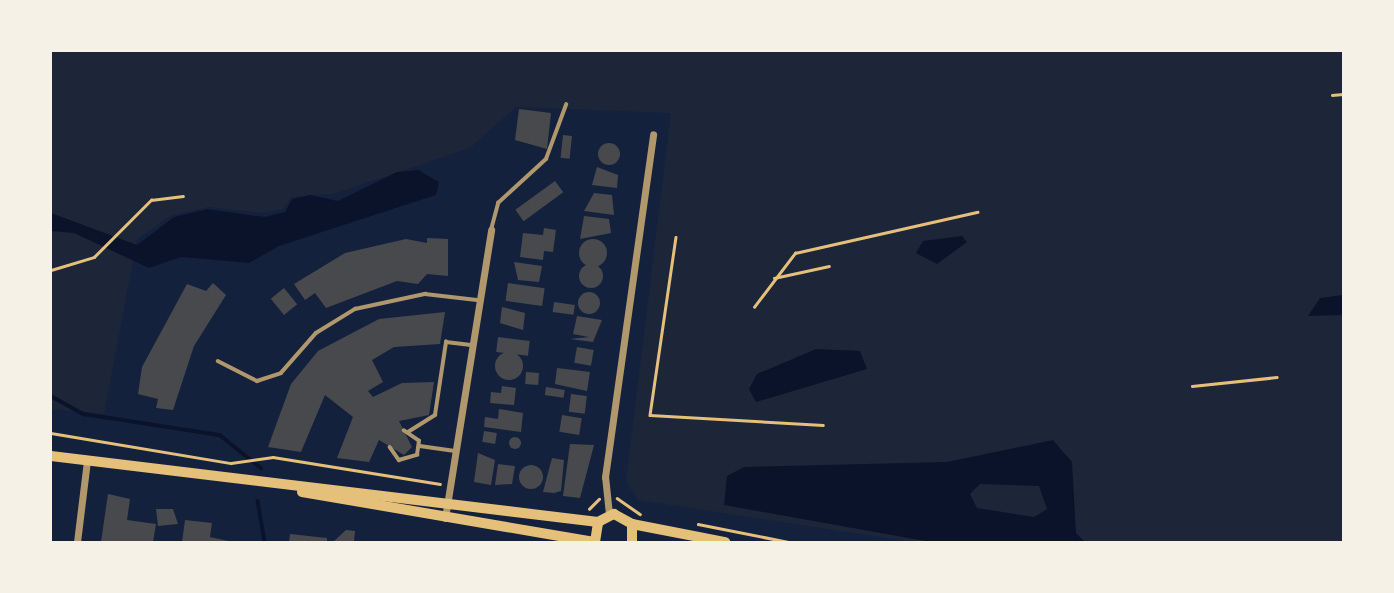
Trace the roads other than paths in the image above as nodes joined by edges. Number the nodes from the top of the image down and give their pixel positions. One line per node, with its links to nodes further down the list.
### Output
1 (566, 104): 3 (lane)
2 (653, 134): 14 (street)
3 (491, 230): 4 (street)
4 (477, 300): 5 (street); 6 (lane)
5 (471, 345): 7 (lane); 9 (street)
6 (218, 361)
7 (420, 446): 8 (lane); 9 (lane)
8 (390, 447)
9 (455, 451): 13 (street)
10 (51, 456): 11 (main road)
11 (87, 461): 12 (main road); 18 (street)
12 (286, 487): 13 (main road); 15 (main road)
13 (446, 506): 15 (street); 16 (main road)
14 (609, 514): 16 (main road); 17 (main road)
15 (444, 518): 19 (main road)
16 (598, 522): 19 (main road)
17 (632, 524): 20 (main road); 21 (main road)
18 (76, 542)
19 (594, 542)
20 (632, 542)
21 (724, 542)

